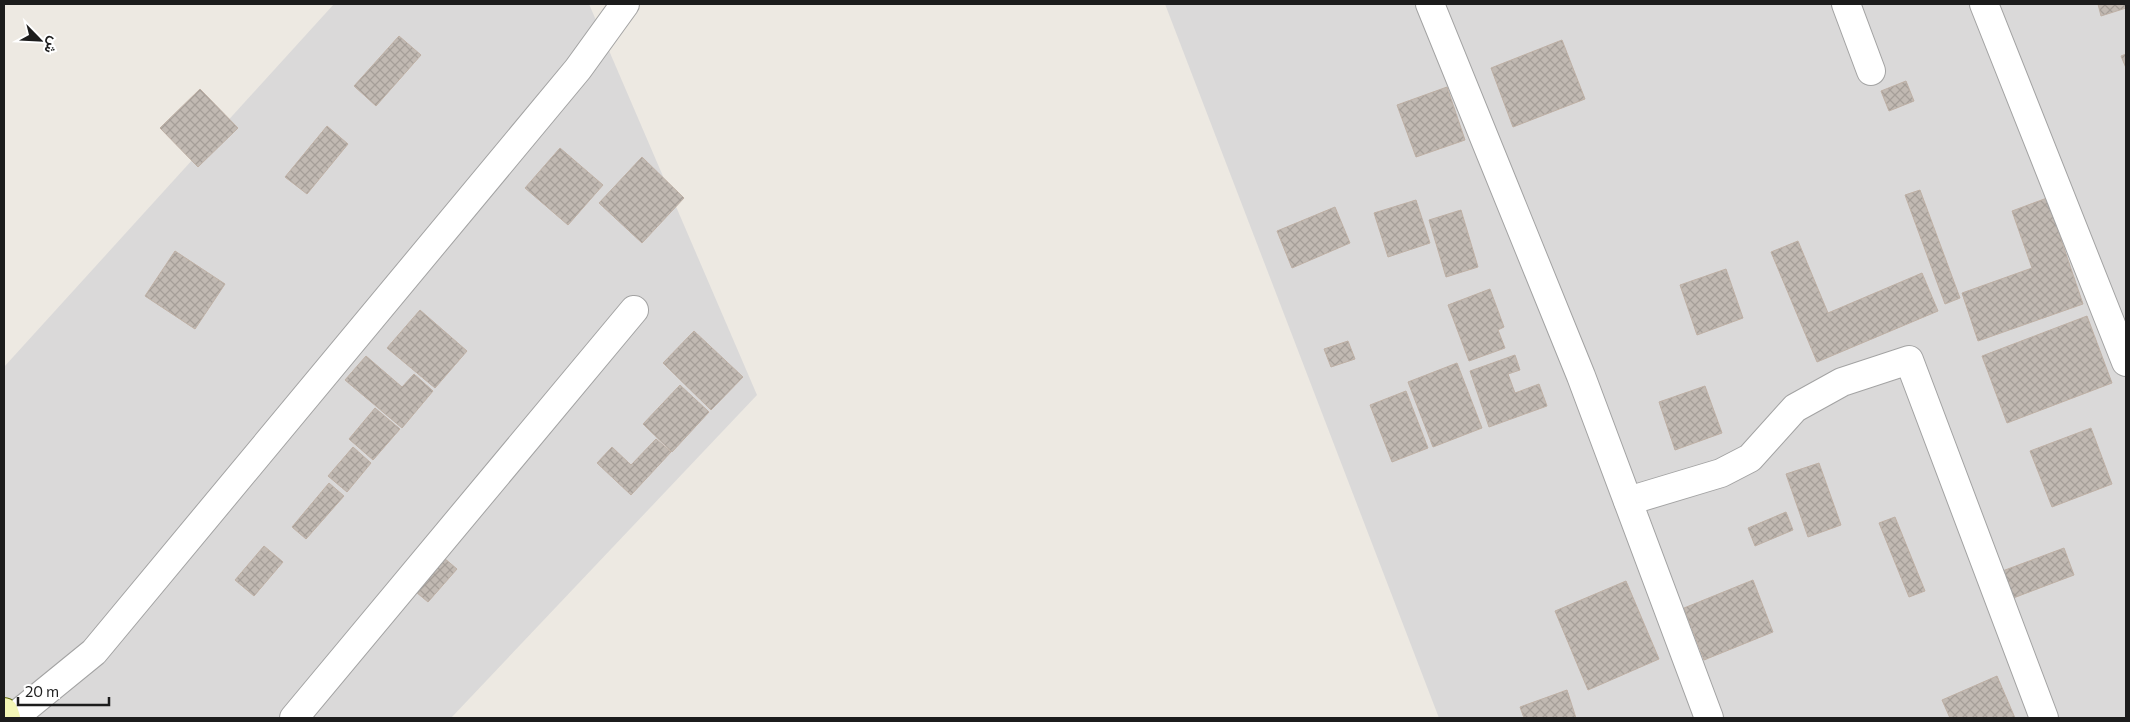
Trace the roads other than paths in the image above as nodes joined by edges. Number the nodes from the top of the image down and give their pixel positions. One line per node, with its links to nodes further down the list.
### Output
1 (625, 4): 11 (street)
2 (1430, 4): 8 (street)
3 (1846, 4): 5 (street)
4 (1984, 4): 7 (street)
5 (1871, 71)
6 (634, 310): 12 (street)
7 (2126, 362)
8 (1628, 501): 13 (street); 14 (street)
9 (4, 712): 10 (street)
10 (6, 718)
11 (13, 718)
12 (294, 718)
13 (1709, 718)
14 (2044, 718)

